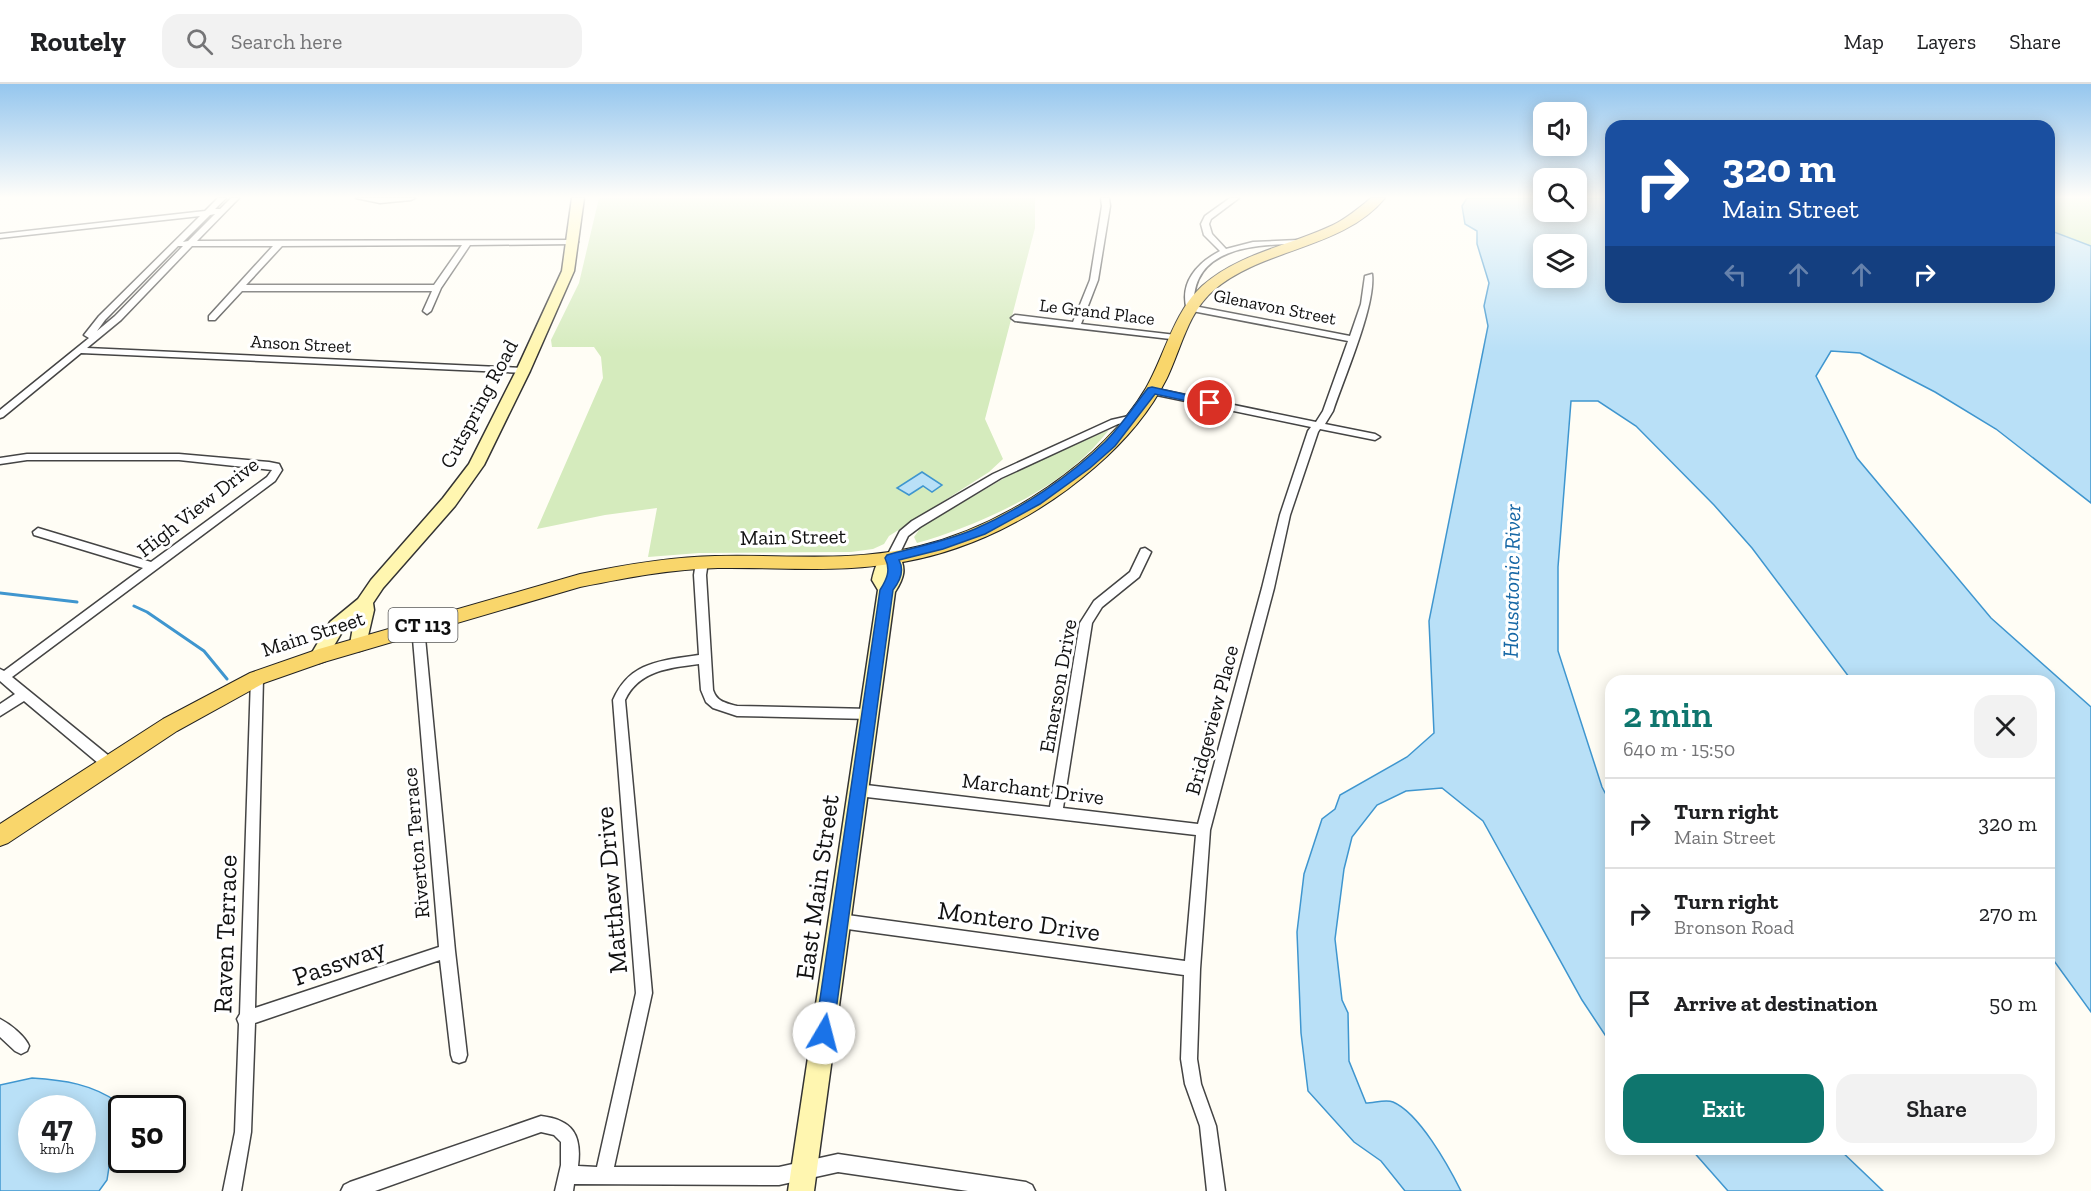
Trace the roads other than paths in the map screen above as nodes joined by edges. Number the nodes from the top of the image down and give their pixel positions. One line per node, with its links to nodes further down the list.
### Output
1 (170, 250): 21 (street)
2 (185, 250): 21 (street)
3 (274, 250): 12 (street)
4 (463, 250): 13 (street)
5 (572, 250): 22 (street, Cutspring Road)
6 (1099, 250): 18 (street)
7 (1223, 250): 10 (street)
8 (1235, 250): 10 (street, Main Street)
9 (1278, 250): 14 (main road, Main Street)
10 (1225, 252): 14 (street, Main Street)
11 (1369, 276): 20 (street, Bridgeview Place)
12 (240, 288): 13 (street); 16 (street)
13 (436, 288): 15 (street)
14 (1190, 308): 19 (main road, Main Street); 20 (street, Glenavon Street)
15 (427, 311)
16 (212, 318)
17 (1015, 318): 18 (street, Le Grand Place)
18 (1076, 325): 19 (street, Le Grand Place)
19 (1176, 338): 23 (main road, Main Street)
20 (1353, 339): 26 (street, Bridgeview Place)
21 (77, 350): 22 (street, Anson Street); 24 (street)
22 (523, 371): 34 (street, Cutspring Road)
23 (1152, 391): 25 (main road, Main Street); 26 (street)
24 (0, 415)
25 (1132, 418): 31 (main road, Main Street); 31 (street)
26 (1318, 426): 27 (street); 47 (street, Bridgeview Place)
27 (1375, 437)
28 (0, 460): 33 (street, High View Drive)
29 (38, 532): 33 (street)
30 (1145, 552): 46 (street, Emerson Drive)
31 (892, 558): 32 (main road, Main Street / CT 113); 43 (street, East Main Street)
32 (702, 562): 35 (main road, Main Street / CT 113); 38 (street)
33 (153, 567): 39 (street, High View Drive)
34 (364, 603): 36 (street); 37 (street, Cutspring Road)
35 (418, 627): 36 (main road, Main Street / CT 113); 50 (street, Riverton Terrace)
36 (359, 644): 37 (main road, Main Street / CT 113)
37 (319, 656): 40 (main road, Main Street / CT 113)
38 (705, 659): 43 (street); 57 (street, Matthew Drive)
39 (2, 675): 41 (street)
40 (257, 678): 44 (main road, Main Street / CT 113); 52 (street, Raven Terrace)
41 (26, 693): 42 (street); 44 (street)
42 (0, 711)
43 (870, 714): 45 (street, East Main Street)
44 (109, 764): 48 (main road, Main Street / CT 113)
45 (858, 790): 46 (street, Marchant Drive); 49 (street, East Main Street)
46 (1056, 812): 47 (street, Marchant Drive)
47 (1203, 830): 51 (street, Bridgeview Place)
48 (0, 836)
49 (840, 921): 51 (street, Montero Drive); 56 (street, East Main Street)
50 (447, 951): 52 (street, Passway); 55 (street, Riverton Terrace)
51 (1192, 969): 63 (street, Bridgeview Place)
52 (245, 1019): 59 (street, Raven Terrace)
53 (0, 1027): 54 (street)
54 (21, 1046)
55 (459, 1055)
56 (805, 1168): 57 (street); 61 (street, East Main Street); 62 (street)
57 (604, 1174): 58 (street)
58 (566, 1183): 60 (street)
59 (232, 1191)
60 (350, 1191)
61 (801, 1191)
62 (1026, 1191)
63 (1216, 1191)

